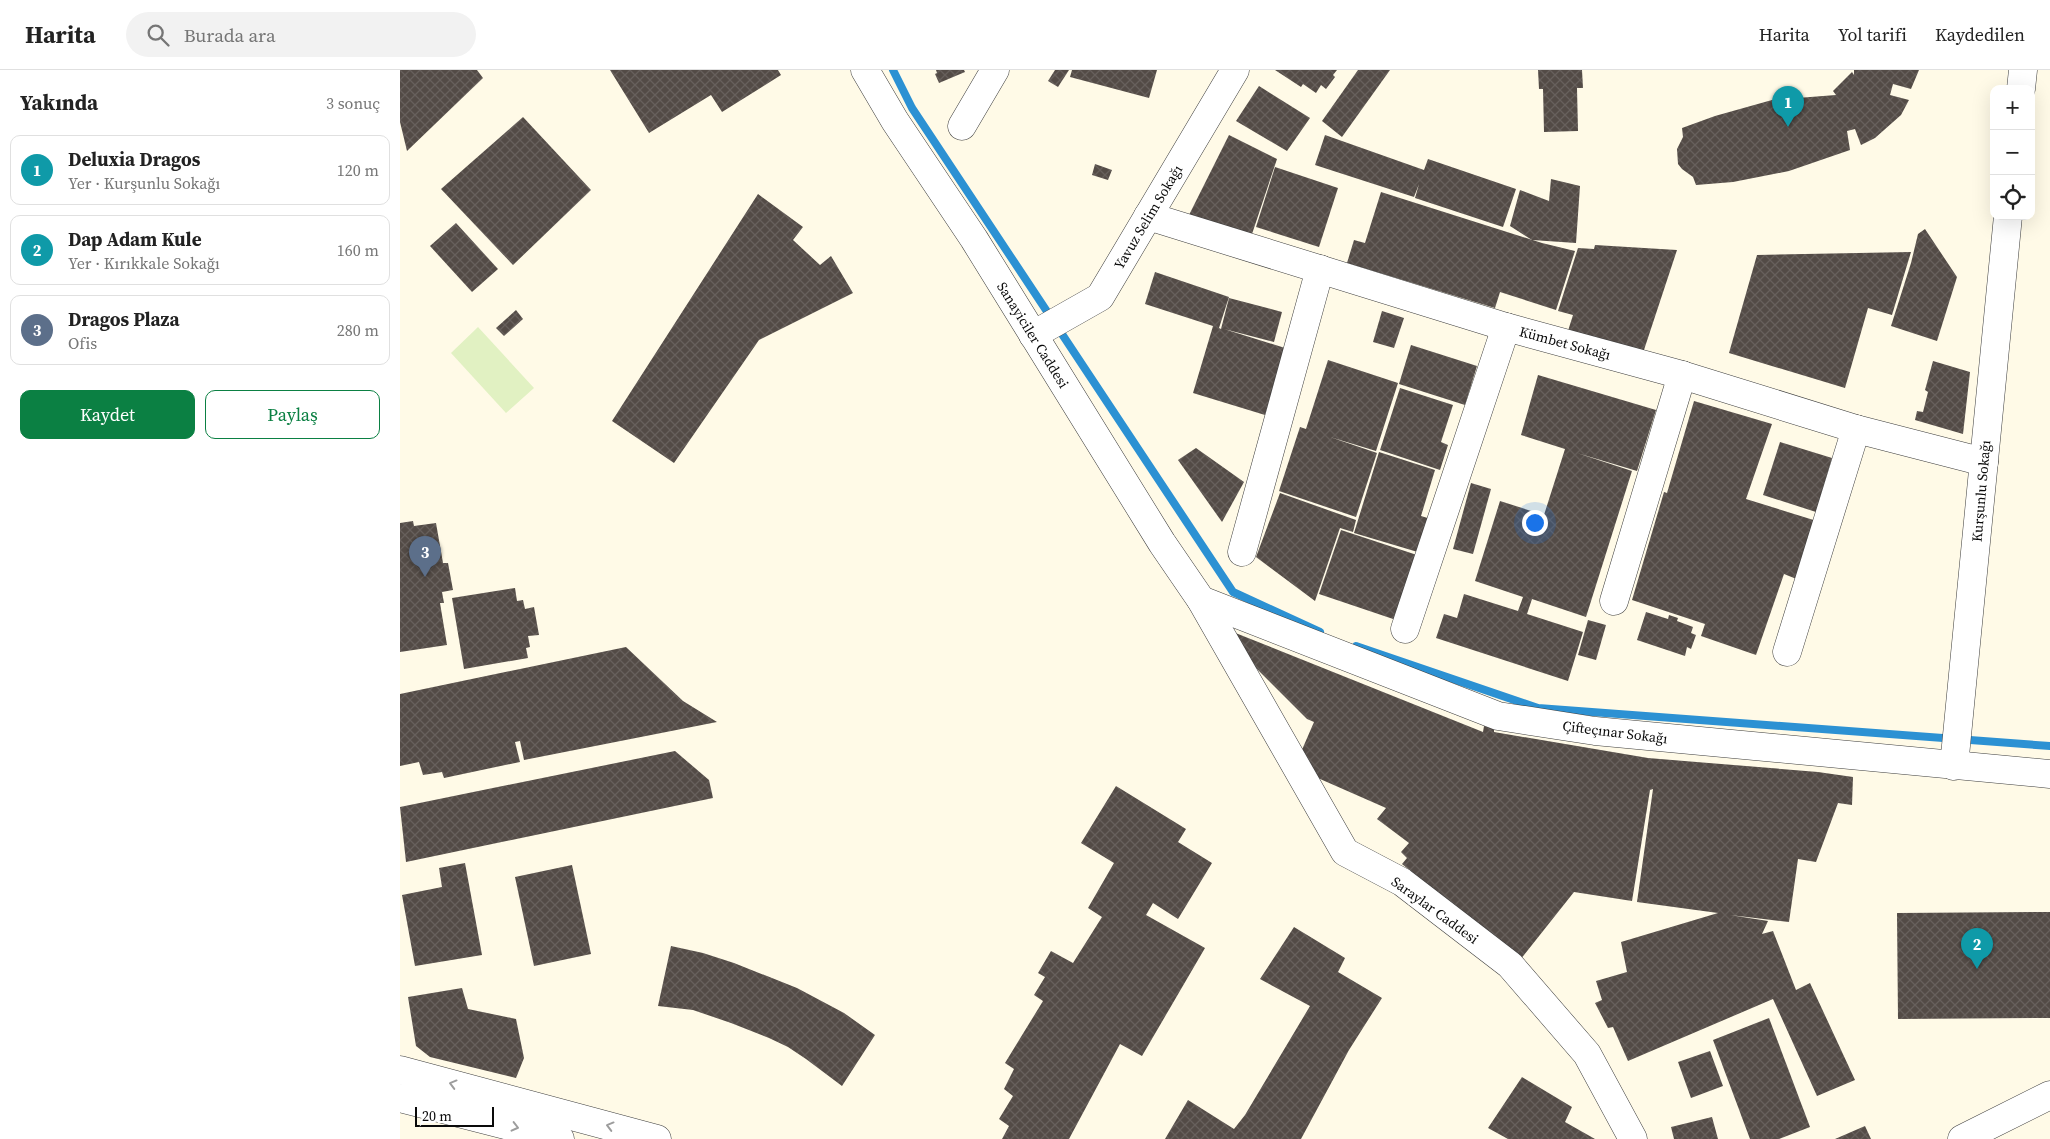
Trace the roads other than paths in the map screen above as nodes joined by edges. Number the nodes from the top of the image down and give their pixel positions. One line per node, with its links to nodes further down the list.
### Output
1 (865, 70): 11 (street, Sanayiciler Caddesi)
2 (995, 70): 6 (street)
3 (1235, 70): 7 (street, Yavuz Selim Sokağı)
4 (2023, 70): 5 (street)
5 (2021, 85)
6 (962, 126)
7 (1148, 216): 9 (street, Kümbet Sokağı); 11 (street, Yavuz Selim Sokağı)
8 (2008, 220): 14 (street, Kurşunlu Sokağı)
9 (1320, 269): 10 (street, Kümbet Sokağı); 15 (street)
10 (1506, 327): 12 (street, Kümbet Sokağı); 18 (street)
11 (1033, 335): 16 (street, Sanayiciler Caddesi)
12 (1682, 375): 13 (street, Kümbet Sokağı); 17 (street)
13 (1856, 429): 14 (street, Kümbet Sokağı); 19 (street)
14 (1984, 462): 20 (street, Kurşunlu Sokağı)
15 (1242, 552)
16 (1201, 600): 20 (street, Çifteçınar Sokağı); 27 (street, Saraylar Caddesi)
17 (1614, 601)
18 (1404, 629)
19 (1787, 652)
20 (1954, 766): 21 (street, Çifteçınar Sokağı)
21 (2050, 774)
22 (400, 1070): 26 (street, one-way to 22)
23 (401, 1094): 25 (street, one-way to 25)
24 (2050, 1095): 28 (street)
25 (560, 1139)
26 (657, 1139)
27 (1634, 1139)
28 (1962, 1139)

